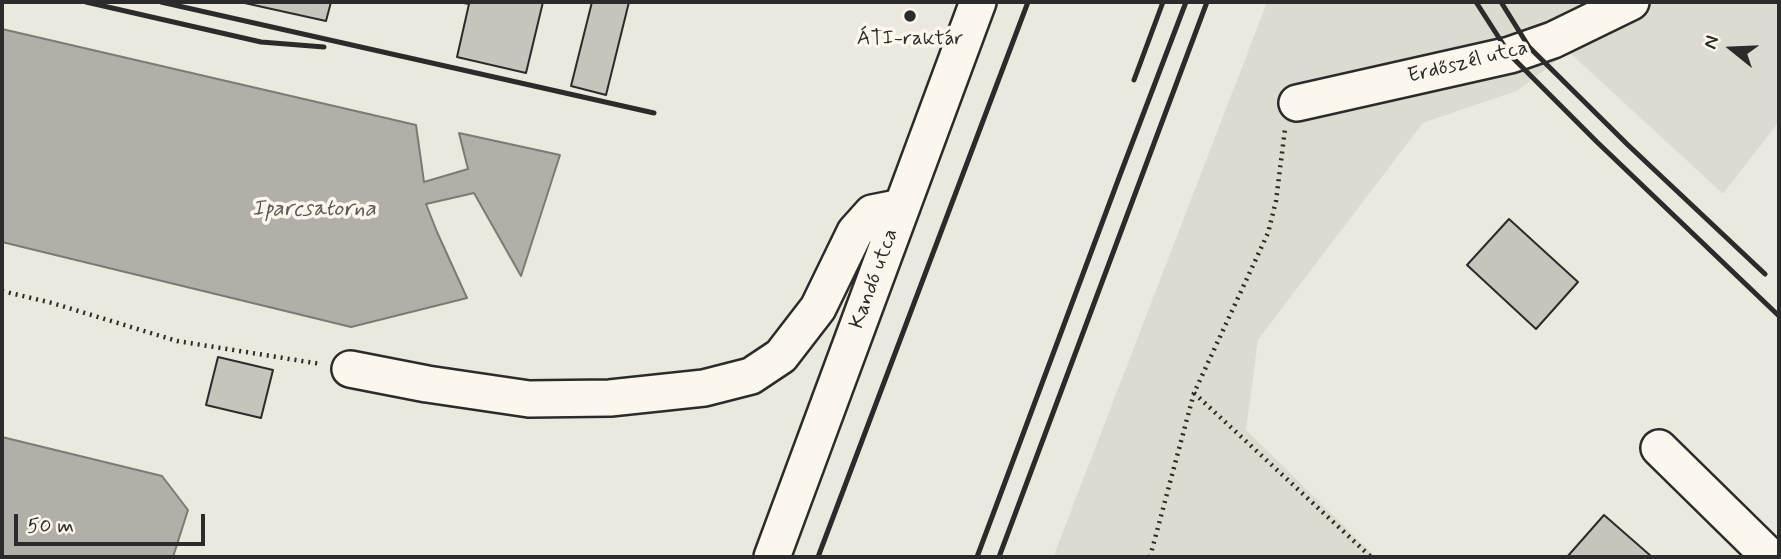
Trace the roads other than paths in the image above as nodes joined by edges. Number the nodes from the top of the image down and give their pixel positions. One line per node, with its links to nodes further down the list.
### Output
1 (978, 2): 4 (street, Kandó utca)
2 (1631, 2): 3 (street, Erdőszél utca)
3 (1297, 103)
4 (902, 206): 5 (street); 7 (street, Kandó utca)
5 (350, 369)
6 (1659, 448): 8 (street)
7 (772, 557)
8 (1769, 557)

